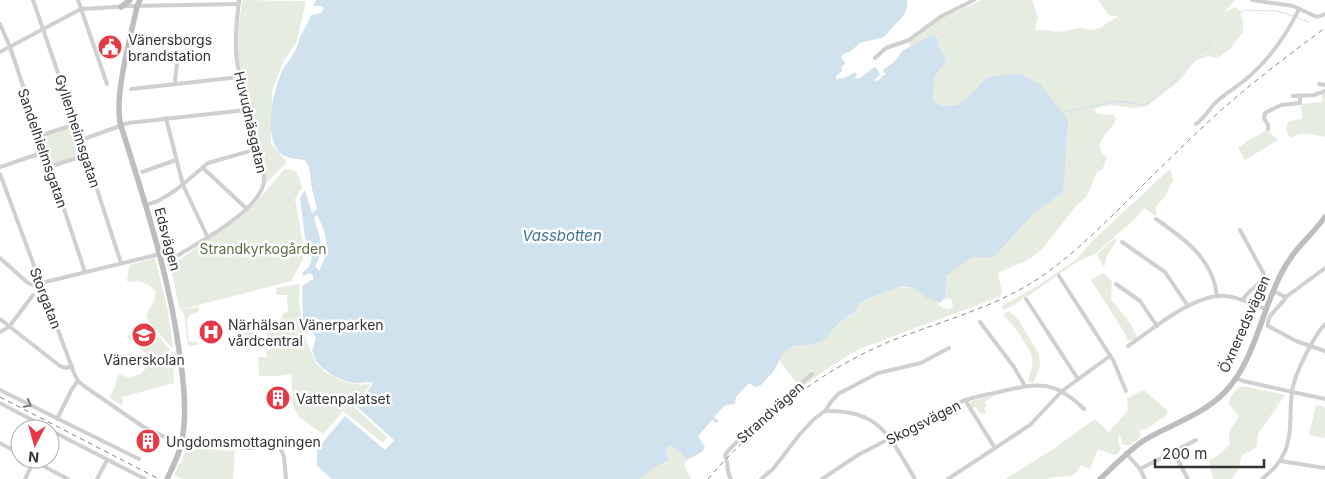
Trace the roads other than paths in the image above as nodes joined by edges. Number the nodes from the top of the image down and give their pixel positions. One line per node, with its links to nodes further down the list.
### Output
1 (33, 0): 14 (street, Gyllenheimsgatan)
2 (78, 0): 10 (street)
3 (130, 0): 9 (main road)
4 (974, 0): 17 (street)
5 (1252, 0): 11 (street)
6 (137, 2): 7 (street); 9 (street); 32 (main road, Edsvägen)
7 (187, 2): 8 (street)
8 (239, 2): 19 (street, Huvudnäsgatan)
9 (121, 7): 10 (street)
10 (81, 9): 14 (street); 21 (street)
11 (1298, 10): 12 (street); 31 (street)
12 (1325, 14)
13 (0, 24): 15 (street, Sandelhielmsgatan)
14 (43, 29): 15 (street); 30 (street, Gyllenheimsgatan)
15 (10, 47): 16 (street); 34 (street, Sandelhielmsgatan)
16 (0, 52)
17 (875, 58)
18 (177, 61): 20 (street)
19 (240, 77): 20 (street); 28 (street, Huvudnäsgatan)
20 (175, 83): 24 (street)
21 (107, 84)
22 (1319, 84): 23 (street)
23 (1325, 85)
24 (130, 89)
25 (1325, 92): 27 (street)
26 (1293, 96): 27 (street)
27 (1300, 96): 33 (street)
28 (246, 110): 29 (street); 36 (street, Huvudnäsgatan)
29 (166, 118): 32 (street); 39 (street)
30 (76, 124): 34 (street); 35 (street, Gyllenheimsgatan)
31 (1196, 124)
32 (120, 126): 35 (street); 46 (main road, Edsvägen)
33 (1268, 129)
34 (39, 136): 37 (street, Sandelhielmsgatan)
35 (81, 140): 38 (street, Gyllenheimsgatan)
36 (257, 149): 42 (street); 47 (street, Huvudnäsgatan)
37 (44, 152): 40 (street); 41 (street, Sandelhielmsgatan)
38 (86, 156): 41 (street); 56 (street, Gyllenheimsgatan)
39 (176, 160): 43 (street); 45 (street)
40 (0, 167)
41 (50, 167): 58 (street, Sandelhielmsgatan)
42 (203, 168): 45 (street); 47 (street)
43 (142, 172)
44 (0, 174): 60 (street, Storgatan)
45 (183, 184): 46 (street); 51 (street)
46 (146, 205): 53 (main road, Edsvägen)
47 (246, 209): 51 (street, Huvudnäsgatan)
48 (1325, 217): 62 (main road, Öxneredsvägen)
49 (1156, 219): 64 (street)
50 (1240, 230): 67 (street)
51 (208, 238): 55 (street, Huvudnäsgatan)
52 (1122, 242): 68 (street)
53 (160, 254): 56 (street); 101 (main road, Edsvägen)
54 (0, 258): 60 (street)
55 (172, 259)
56 (121, 263): 58 (street)
57 (1325, 268): 65 (street)
58 (85, 272): 60 (street)
59 (1059, 276): 80 (street)
60 (41, 284): 81 (street, Storgatan)
61 (1116, 284): 73 (street)
62 (1273, 291): 65 (street); 69 (main road, Öxneredsvägen)
63 (33, 295): 74 (street)
64 (1218, 296): 67 (street); 68 (street)
65 (1286, 297): 77 (street)
66 (1026, 299): 84 (street)
67 (1243, 300): 69 (street)
68 (1188, 306): 73 (street)
69 (1266, 309): 83 (main road, Öxneredsvägen)
70 (0, 320): 74 (street)
71 (980, 322): 86 (street)
72 (1325, 324): 77 (street)
73 (1157, 326): 76 (street)
74 (9, 327): 75 (street); 81 (street)
75 (0, 332)
76 (1128, 346)
77 (1310, 346): 79 (street); 90 (street)
78 (949, 348): 95 (street)
79 (1325, 351)
80 (1110, 356): 84 (street); 89 (street)
81 (72, 366): 85 (street, Storgatan)
82 (812, 374): 117 (street, Strandvägen)
83 (1236, 378): 90 (street); 105 (main road, Öxneredsvägen)
84 (1078, 379): 88 (street)
85 (78, 381): 97 (street); 101 (street)
86 (1025, 386): 88 (street, Skogsvägen); 92 (street, Skogsvägen)
87 (0, 390): 97 (street, one-way to 97)
88 (1062, 391): 94 (street, Skogsvägen); 103 (street)
89 (1126, 391)
90 (1292, 392): 91 (street); 108 (street)
91 (1325, 398)
92 (964, 400): 100 (street, Skogsvägen); 103 (street)
93 (0, 403): 96 (street)
94 (1084, 409)
95 (825, 411): 100 (street); 118 (street)
96 (30, 419)
97 (57, 419)
98 (60, 420): 106 (street)
99 (60, 435): 107 (street)
100 (890, 438): 119 (street, Skogsvägen); 120 (street)
101 (182, 440): 112 (main road, Edsvägen); 116 (street)
102 (1196, 440): 104 (street)
103 (995, 448): 121 (street)
104 (1173, 451): 111 (street); 124 (street)
105 (1126, 453): 111 (street); 122 (main road, Öxneredsvägen)
106 (138, 459)
107 (107, 460): 114 (street); 115 (street)
108 (1280, 461): 109 (street); 125 (street)
109 (1325, 468)
110 (50, 469): 113 (street)
111 (1140, 469): 123 (street)
112 (167, 478)
113 (68, 479)
114 (97, 479)
115 (145, 479)
116 (286, 479)
117 (731, 479)
118 (761, 479)
119 (822, 479)
120 (915, 479)
121 (948, 479)
122 (1100, 479)
123 (1145, 479)
124 (1188, 479)
125 (1262, 479)

